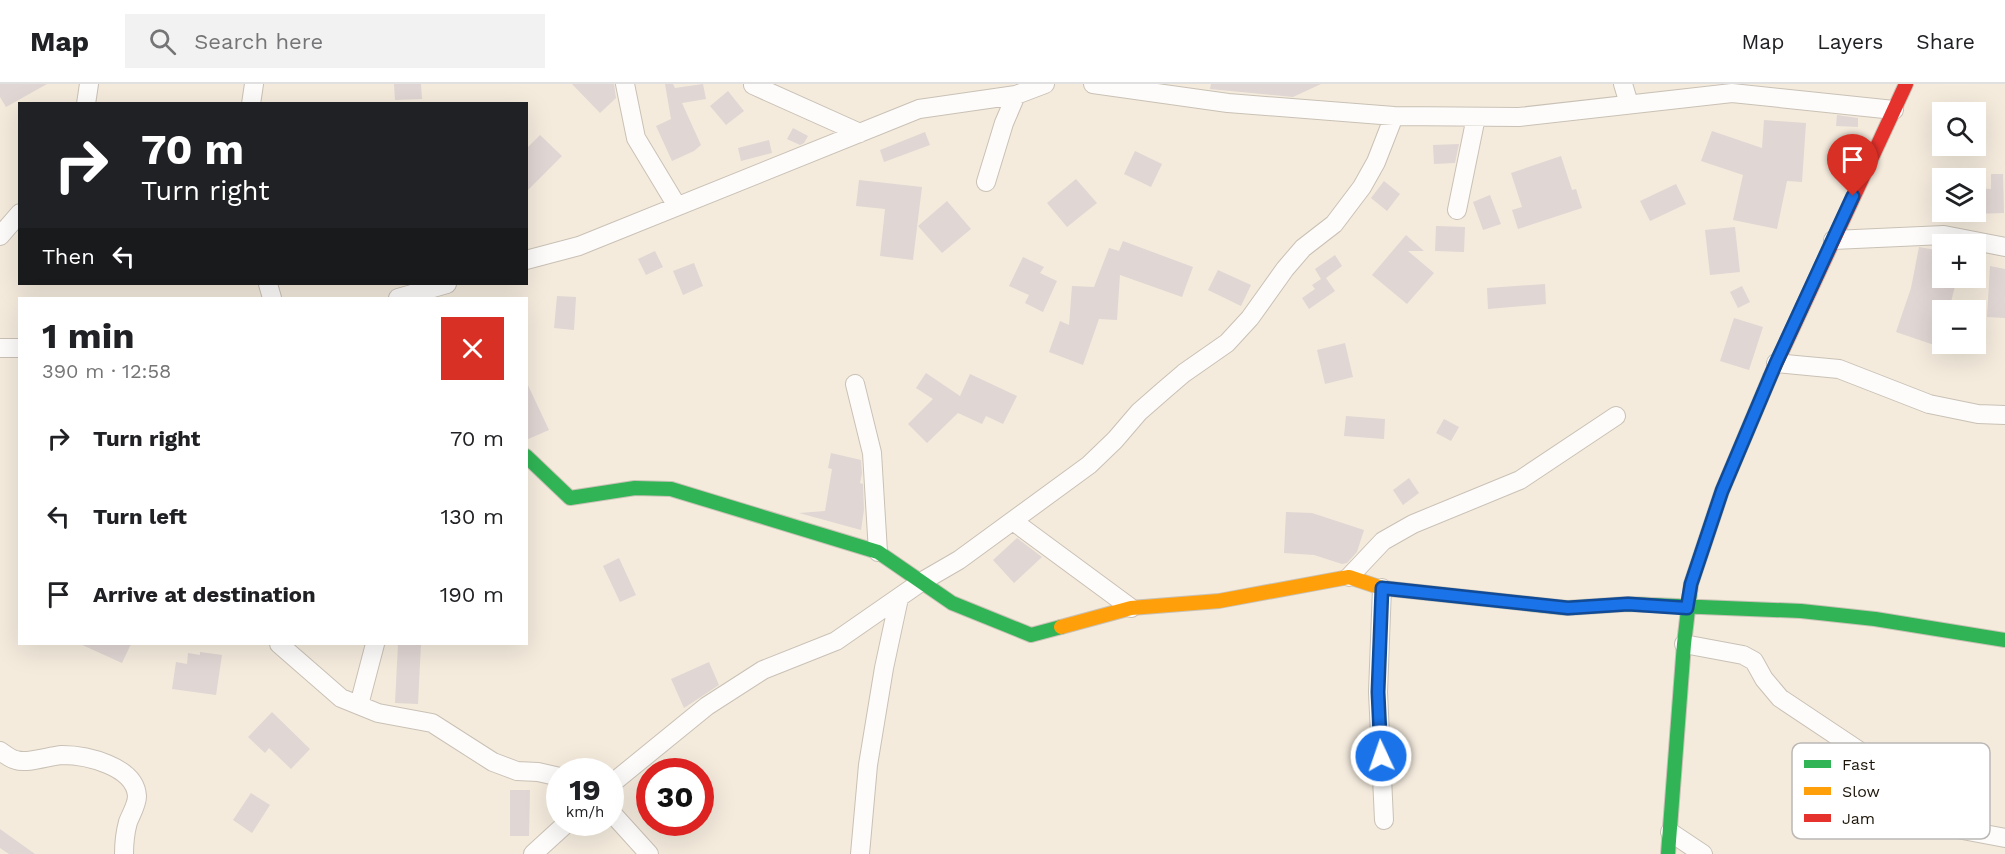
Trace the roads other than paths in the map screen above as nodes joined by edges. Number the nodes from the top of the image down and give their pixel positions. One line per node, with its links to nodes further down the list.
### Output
1 (89, 84): 10 (street)
2 (255, 84): 11 (street)
3 (625, 84): 18 (street)
4 (1045, 84): 9 (street)
5 (1093, 84): 14 (street)
6 (1623, 84): 12 (street)
7 (1906, 84): 13 (street)
8 (753, 86): 16 (street)
9 (1017, 95): 16 (street); 17 (street)
10 (86, 102)
11 (251, 102)
12 (1629, 104): 13 (street); 15 (street)
13 (1894, 110): 22 (street)
14 (1394, 116): 15 (street); 34 (street)
15 (1476, 117): 19 (street)
16 (860, 133): 18 (street)
17 (986, 182)
18 (677, 206): 24 (street)
19 (1457, 210)
20 (18, 215): 21 (street)
21 (0, 236)
22 (1833, 240): 23 (street); 29 (street)
23 (2005, 247)
24 (528, 259)
25 (444, 285): 26 (street)
26 (402, 297)
27 (0, 348): 28 (street)
28 (18, 348)
29 (1776, 363): 31 (street); 41 (street)
30 (855, 384): 35 (street)
31 (2005, 415)
32 (1616, 416): 36 (street)
33 (528, 458): 35 (street)
34 (1013, 521): 37 (street); 40 (street)
35 (878, 552): 37 (street)
36 (1349, 577): 38 (street); 40 (street)
37 (921, 582): 39 (street); 40 (street)
38 (1382, 588): 41 (street); 51 (street)
39 (899, 598): 49 (street); 60 (street)
40 (1131, 608)
41 (1687, 608): 42 (street); 43 (street)
42 (2005, 640)
43 (1684, 644): 47 (street); 53 (street)
44 (280, 645): 46 (street)
45 (375, 645): 46 (street)
46 (359, 705): 50 (street)
47 (1848, 743)
48 (0, 751): 57 (street)
49 (624, 773)
50 (546, 774)
51 (1384, 820)
52 (624, 826): 59 (street)
53 (1670, 832): 61 (street); 62 (street)
54 (1990, 835): 56 (street)
55 (553, 836): 58 (street)
56 (2005, 838)
57 (124, 854)
58 (533, 854)
59 (649, 854)
60 (860, 854)
61 (1668, 854)
62 (1703, 854)

